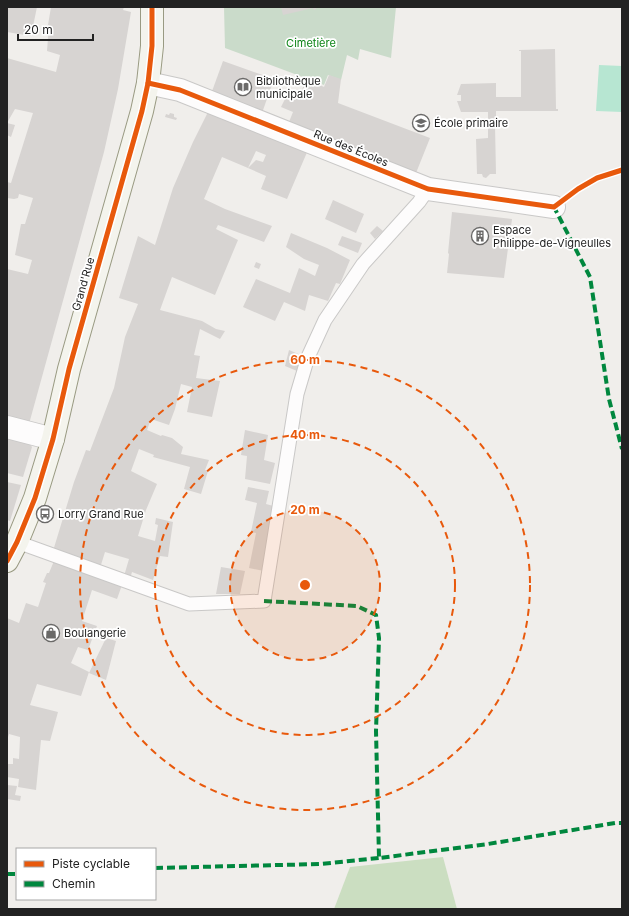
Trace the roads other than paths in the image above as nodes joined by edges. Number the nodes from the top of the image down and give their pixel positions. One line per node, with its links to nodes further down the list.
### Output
1 (152, 7): 2 (street, Grand'Rue)
2 (148, 83): 3 (street, Rue des Écoles); 6 (street, Grand'Rue)
3 (428, 190): 4 (street, Rue des Écoles); 7 (lane)
4 (554, 207)
5 (7, 427): 6 (street)
6 (53, 439): 7 (street, Grand'Rue)
7 (12, 552)

